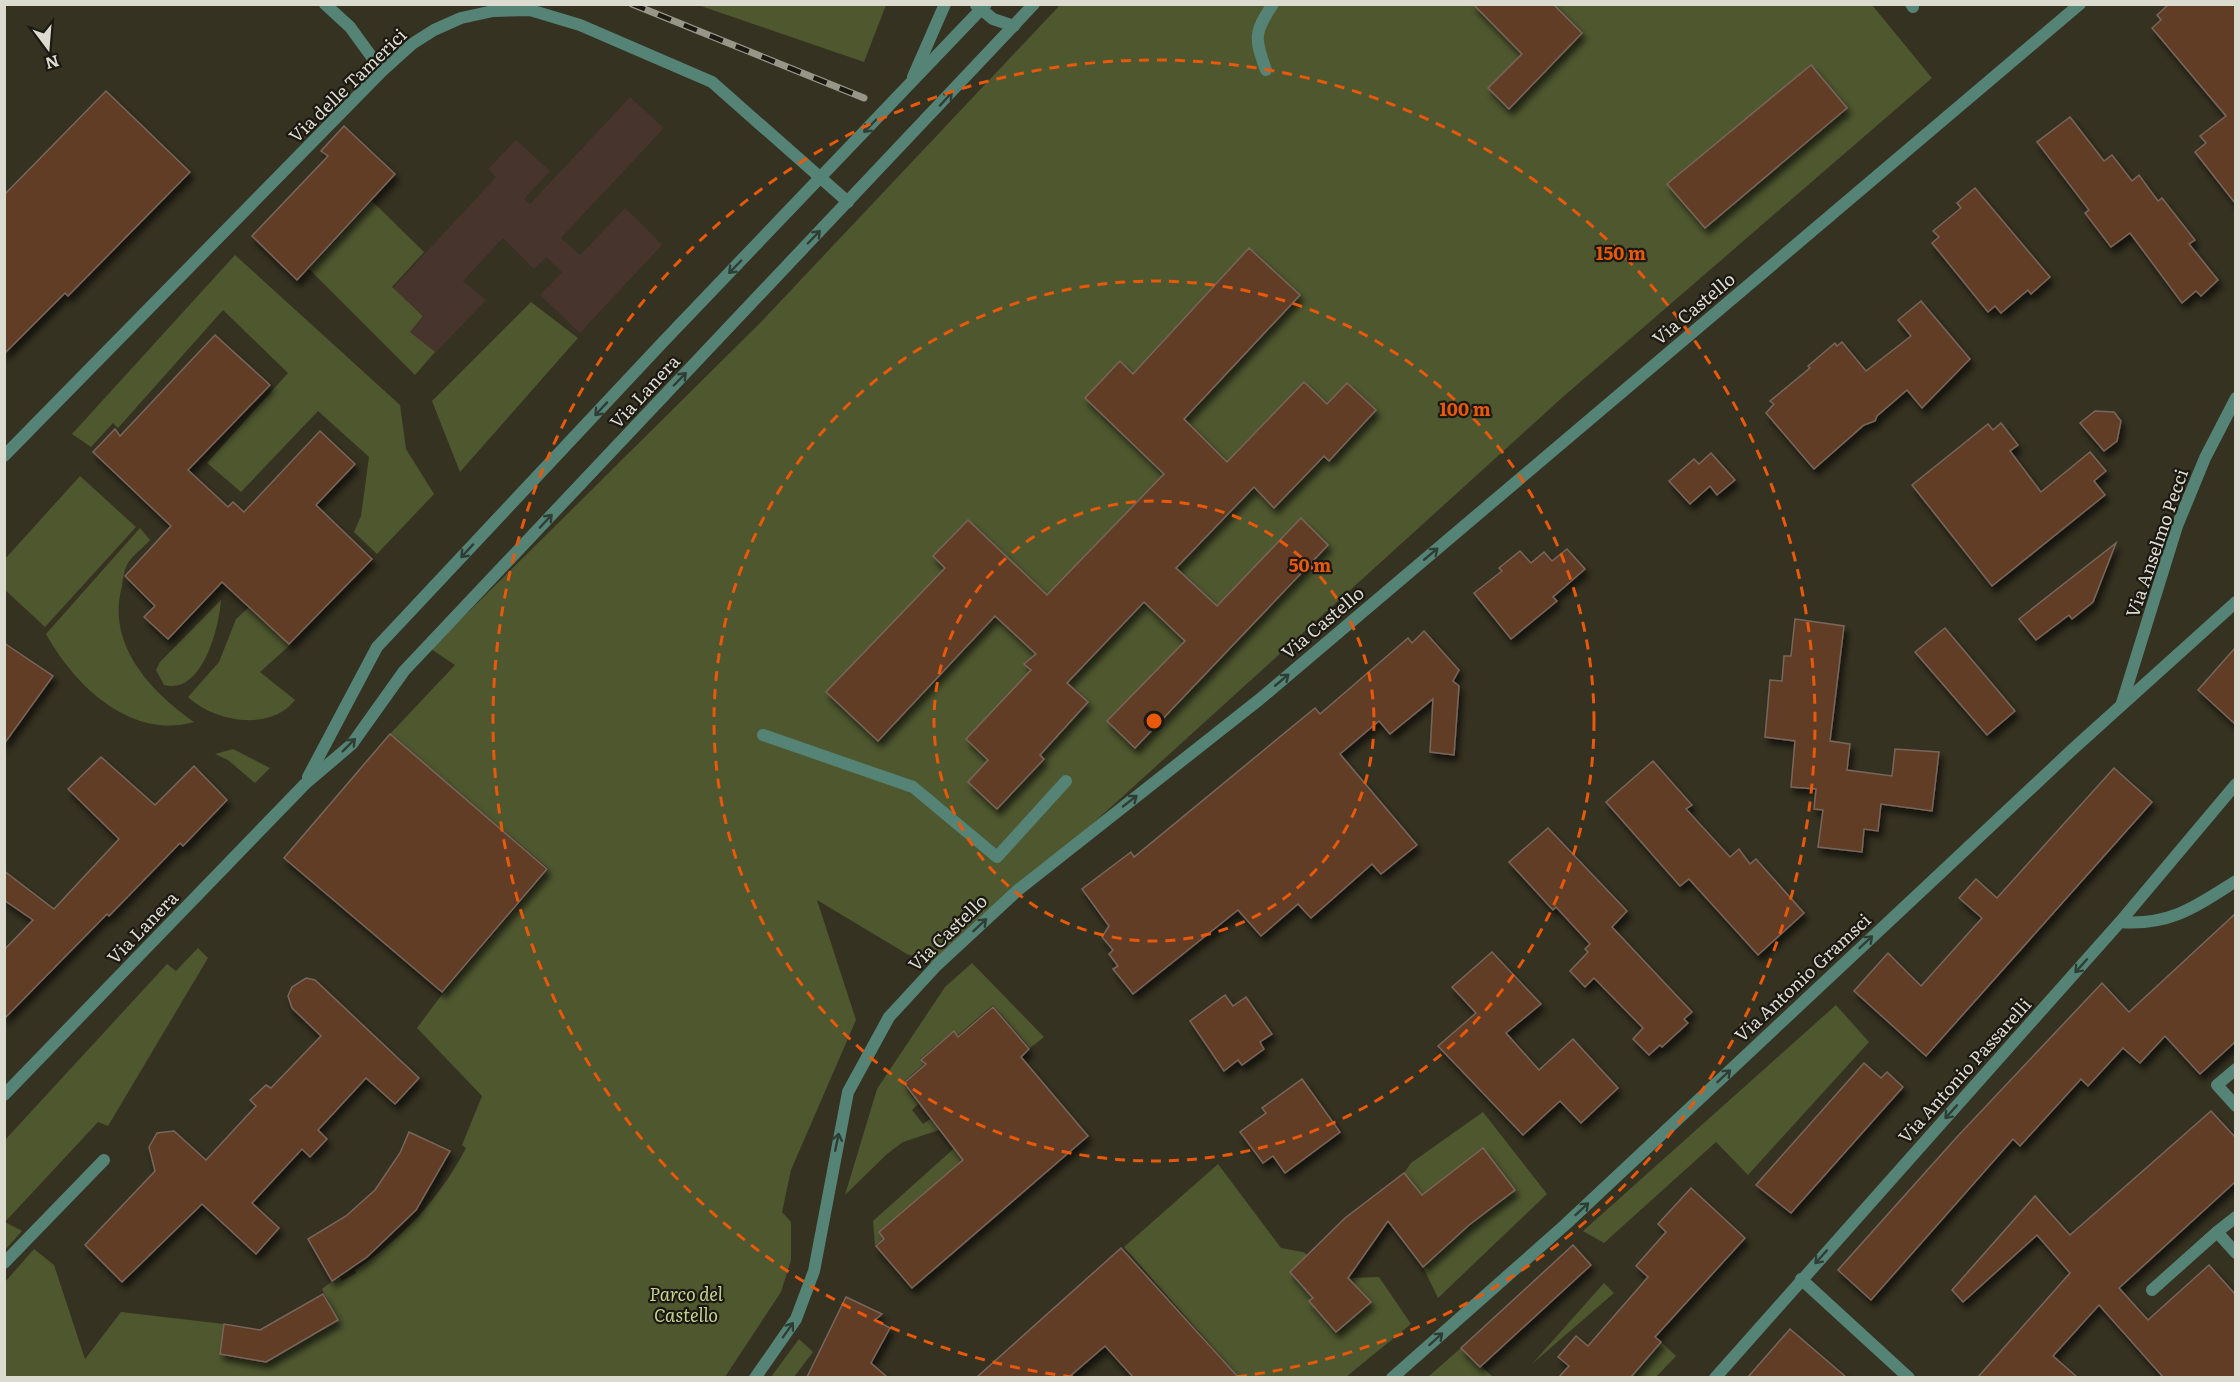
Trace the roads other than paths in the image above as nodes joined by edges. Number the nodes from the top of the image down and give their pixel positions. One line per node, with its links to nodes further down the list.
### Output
1 (325, 4): 11 (street)
2 (516, 4): 8 (street)
3 (945, 4): 12 (street, Via Lanera)
4 (1034, 4): 9 (street, Via Lanera)
5 (1273, 4): 10 (street)
6 (2080, 4): 35 (street, Via Castello, one-way to 6)
7 (981, 6): 9 (street, Via Lanera); 12 (street, Via Lanera)
8 (530, 10): 11 (street, Via delle Tamerici); 13 (street, Via delle Tamerici)
9 (1014, 26): 14 (street, Via Lanera, one-way to 9)
10 (1266, 70)
11 (382, 71): 16 (street, Via delle Tamerici)
12 (910, 84): 13 (street, Via Lanera, one-way to 13)
13 (821, 177): 14 (street, Via delle Tamerici); 21 (street, Via Lanera, one-way to 21)
14 (848, 202): 21 (street, Via Lanera, one-way to 14)
15 (2235, 398): 18 (street, Via Anselmo Pecci)
16 (4, 456)
17 (2235, 602): 18 (street, Via Antonio Gramsci)
18 (2122, 705): 36 (street, Via Antonio Gramsci, one-way to 18)
19 (764, 735): 20 (street)
20 (1066, 781)
21 (304, 784): 26 (street, Via Lanera)
22 (2235, 784): 24 (street, Via Antonio Passarelli)
23 (2235, 881): 24 (street)
24 (2120, 922): 33 (street, Via Antonio Passarelli, one-way to 33)
25 (2235, 1069): 27 (street)
26 (4, 1095)
27 (2235, 1106)
28 (105, 1160): 32 (street)
29 (2235, 1216): 30 (street)
30 (2217, 1232): 31 (street); 34 (street)
31 (2235, 1253)
32 (4, 1263)
33 (1801, 1279): 37 (street, Via Antonio Passarelli); 38 (street)
34 (2152, 1290)
35 (755, 1377)
36 (1392, 1377)
37 (1714, 1377)
38 (1909, 1377)

